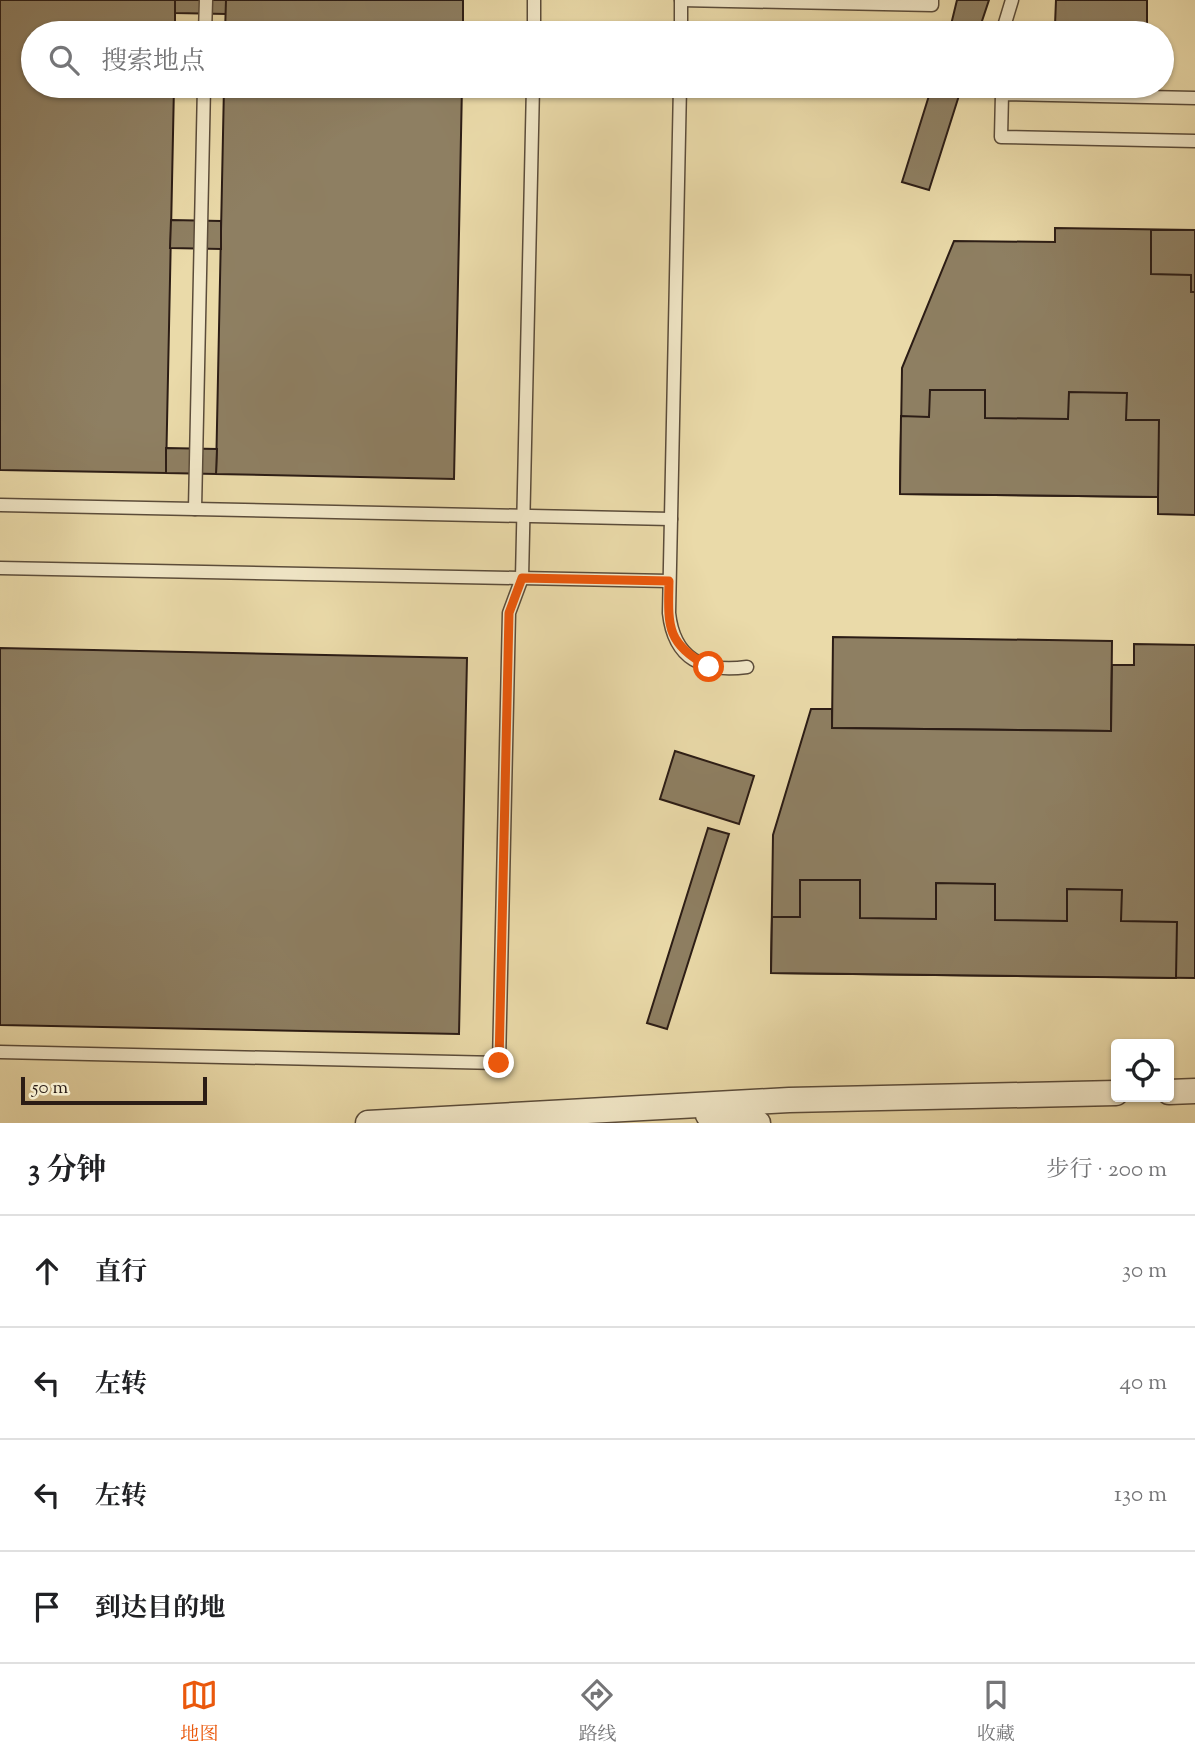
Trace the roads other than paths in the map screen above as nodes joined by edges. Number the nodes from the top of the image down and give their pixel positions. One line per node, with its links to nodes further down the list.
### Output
1 (206, 0): 6 (lane)
2 (534, 0): 7 (lane)
3 (681, 0): 4 (lane); 8 (lane)
4 (932, 0)
5 (1012, 0): 9 (lane)
6 (205, 21)
7 (534, 21)
8 (681, 21)
9 (1006, 21)
10 (1174, 97): 15 (lane)
11 (204, 98): 18 (lane)
12 (533, 98): 19 (lane)
13 (680, 98): 20 (lane)
14 (1000, 98): 16 (lane)
15 (1195, 98)
16 (1195, 141)
17 (0, 505): 18 (lane)
18 (195, 509): 19 (lane)
19 (523, 516): 20 (lane); 22 (lane)
20 (671, 519): 23 (lane)
21 (0, 568): 22 (lane)
22 (522, 578): 23 (lane); 25 (lane)
23 (669, 581): 24 (lane)
24 (747, 667)
25 (0, 1052)
26 (1195, 1091): 27 (street)
27 (1174, 1092)
28 (1111, 1093): 29 (street)
29 (666, 1118): 30 (street); 31 (street)
30 (368, 1123)
31 (758, 1123)

